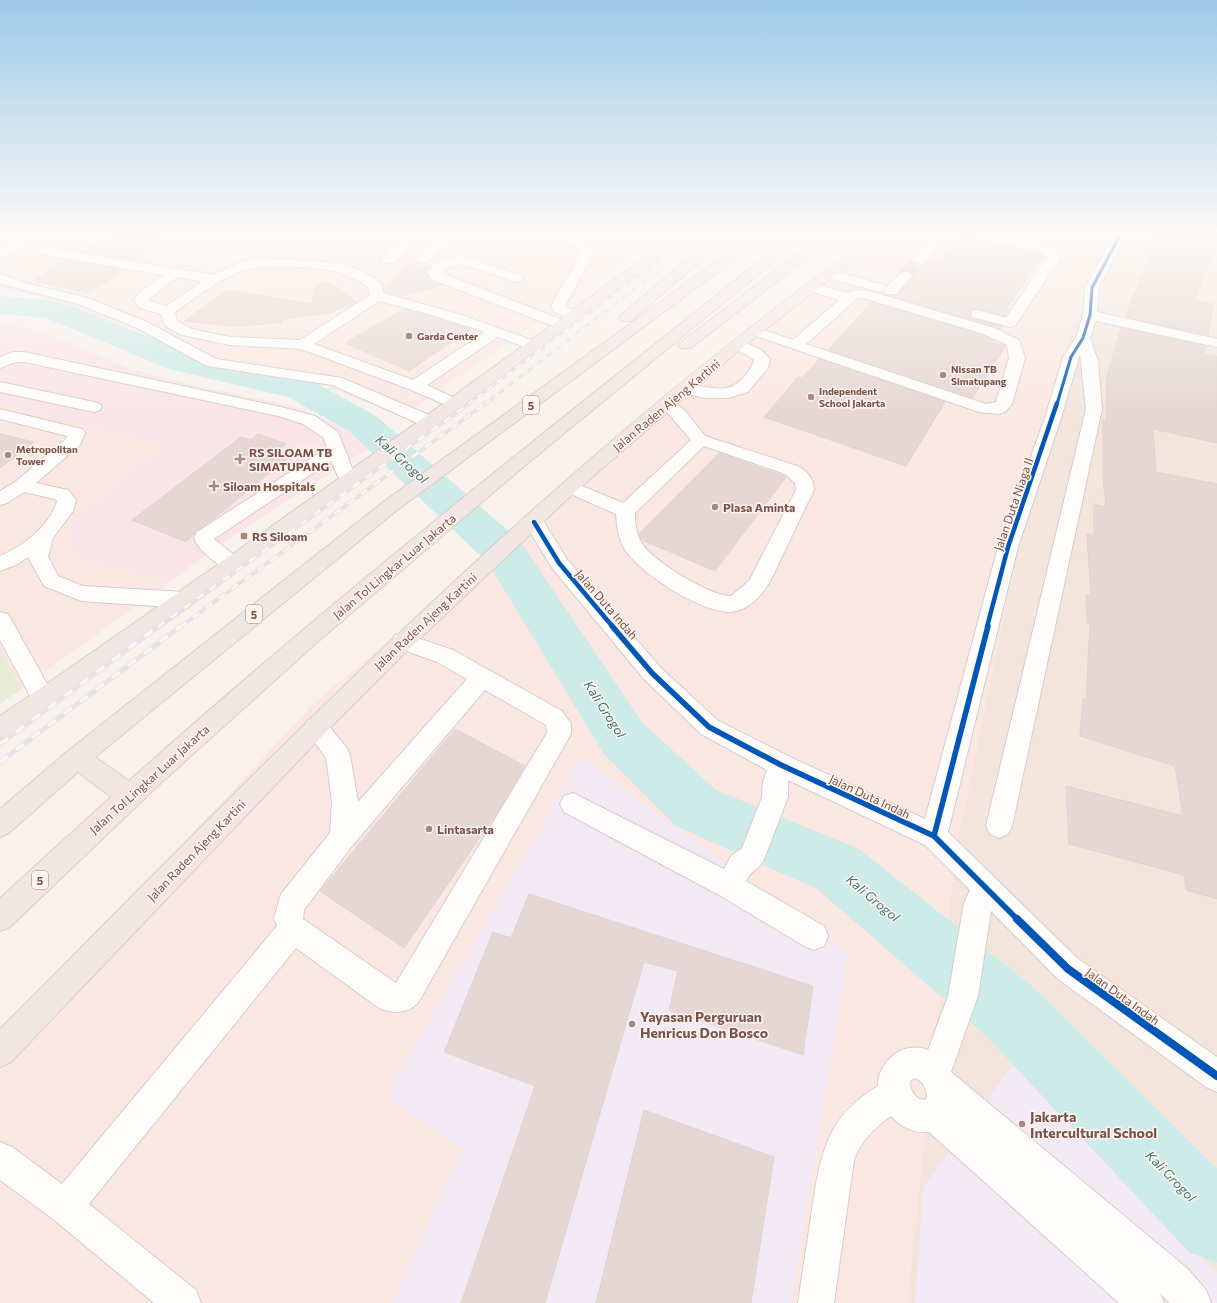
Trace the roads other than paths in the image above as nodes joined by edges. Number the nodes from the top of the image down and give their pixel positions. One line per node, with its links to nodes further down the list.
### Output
1 (56, 294): 38 (street)
2 (147, 294): 18 (street)
3 (195, 294): 18 (street)
4 (489, 294): 20 (street)
5 (565, 294): 20 (street)
6 (605, 294): 20 (highway)
7 (653, 294): 29 (highway)
8 (680, 294): 29 (highway, 5)
9 (728, 294): 39 (highway, Jalan Tol Lingkar Luar Jakarta / 5)
10 (753, 294): 39 (highway)
11 (802, 294): 22 (highway, Jalan Raden Ajeng Kartini)
12 (835, 294): 17 (street)
13 (901, 294): 14 (street)
14 (1029, 294)
15 (1092, 294): 19 (street, Jalan Duta Niaga II)
16 (377, 296): 21 (street); 26 (street)
17 (849, 298): 28 (street); 28 (street)
18 (168, 311): 26 (street)
19 (1090, 315): 23 (street, Jalan Duta Niaga II); 24 (street)
20 (569, 321): 27 (highway)
21 (496, 331): 27 (street); 31 (street)
22 (755, 331): 25 (highway, Jalan Raden Ajeng Kartini); 28 (street)
23 (1082, 338): 62 (street); 63 (street, Jalan Duta Niaga II)
24 (1217, 343)
25 (738, 344): 33 (highway, Jalan Raden Ajeng Kartini); 33 (street)
26 (303, 345): 31 (street)
27 (535, 346): 34 (highway)
28 (795, 346)
29 (603, 350): 57 (highway, 5)
30 (0, 363): 41 (street)
31 (415, 386): 34 (street)
32 (0, 388): 36 (street)
33 (685, 389): 35 (highway, Jalan Raden Ajeng Kartini)
34 (455, 404): 38 (highway)
35 (668, 404): 40 (street); 43 (highway, Jalan Raden Ajeng Kartini)
36 (94, 407)
37 (0, 414): 42 (street)
38 (426, 424): 41 (highway)
39 (553, 435): 59 (highway, Jalan Tol Lingkar Luar Jakarta / 5)
40 (700, 441): 45 (street); 45 (street)
41 (342, 464): 49 (highway); 49 (street)
42 (21, 486): 44 (street); 47 (street)
43 (570, 487): 45 (street); 46 (highway, Jalan Raden Ajeng Kartini)
44 (0, 499)
45 (625, 511)
46 (529, 527): 52 (highway, Jalan Raden Ajeng Kartini); 58 (street, Jalan Duta Indah)
47 (44, 537): 48 (street); 50 (street)
48 (0, 564)
49 (232, 564): 50 (highway)
50 (184, 600): 54 (highway)
51 (0, 620): 54 (street)
52 (403, 640): 53 (street); 55 (highway, Jalan Raden Ajeng Kartini)
53 (483, 677): 64 (street); 68 (street)
54 (43, 698): 56 (highway)
55 (316, 727): 64 (street); 70 (highway, Jalan Raden Ajeng Kartini)
56 (0, 729)
57 (77, 758): 59 (highway); 61 (highway, 5)
58 (773, 784): 63 (street, Jalan Duta Indah); 65 (street)
59 (130, 796): 67 (highway, Jalan Tol Lingkar Luar Jakarta / 5)
60 (573, 804): 65 (street)
61 (0, 825)
62 (999, 826)
63 (934, 836): 66 (street, Jalan Duta Indah)
64 (343, 837): 68 (street)
65 (740, 865): 69 (street)
66 (981, 895): 71 (street, Jalan Duta Indah); 72 (street)
67 (0, 917)
68 (293, 928): 75 (street)
69 (814, 936)
70 (0, 1051)
71 (1217, 1076)
72 (937, 1090): 73 (street); 73 (street); 78 (street); 79 (street)
73 (896, 1094): 77 (street)
74 (0, 1159): 75 (street)
75 (65, 1207): 76 (street)
76 (183, 1303)
77 (816, 1303)
78 (1146, 1303)
79 (1193, 1303)

